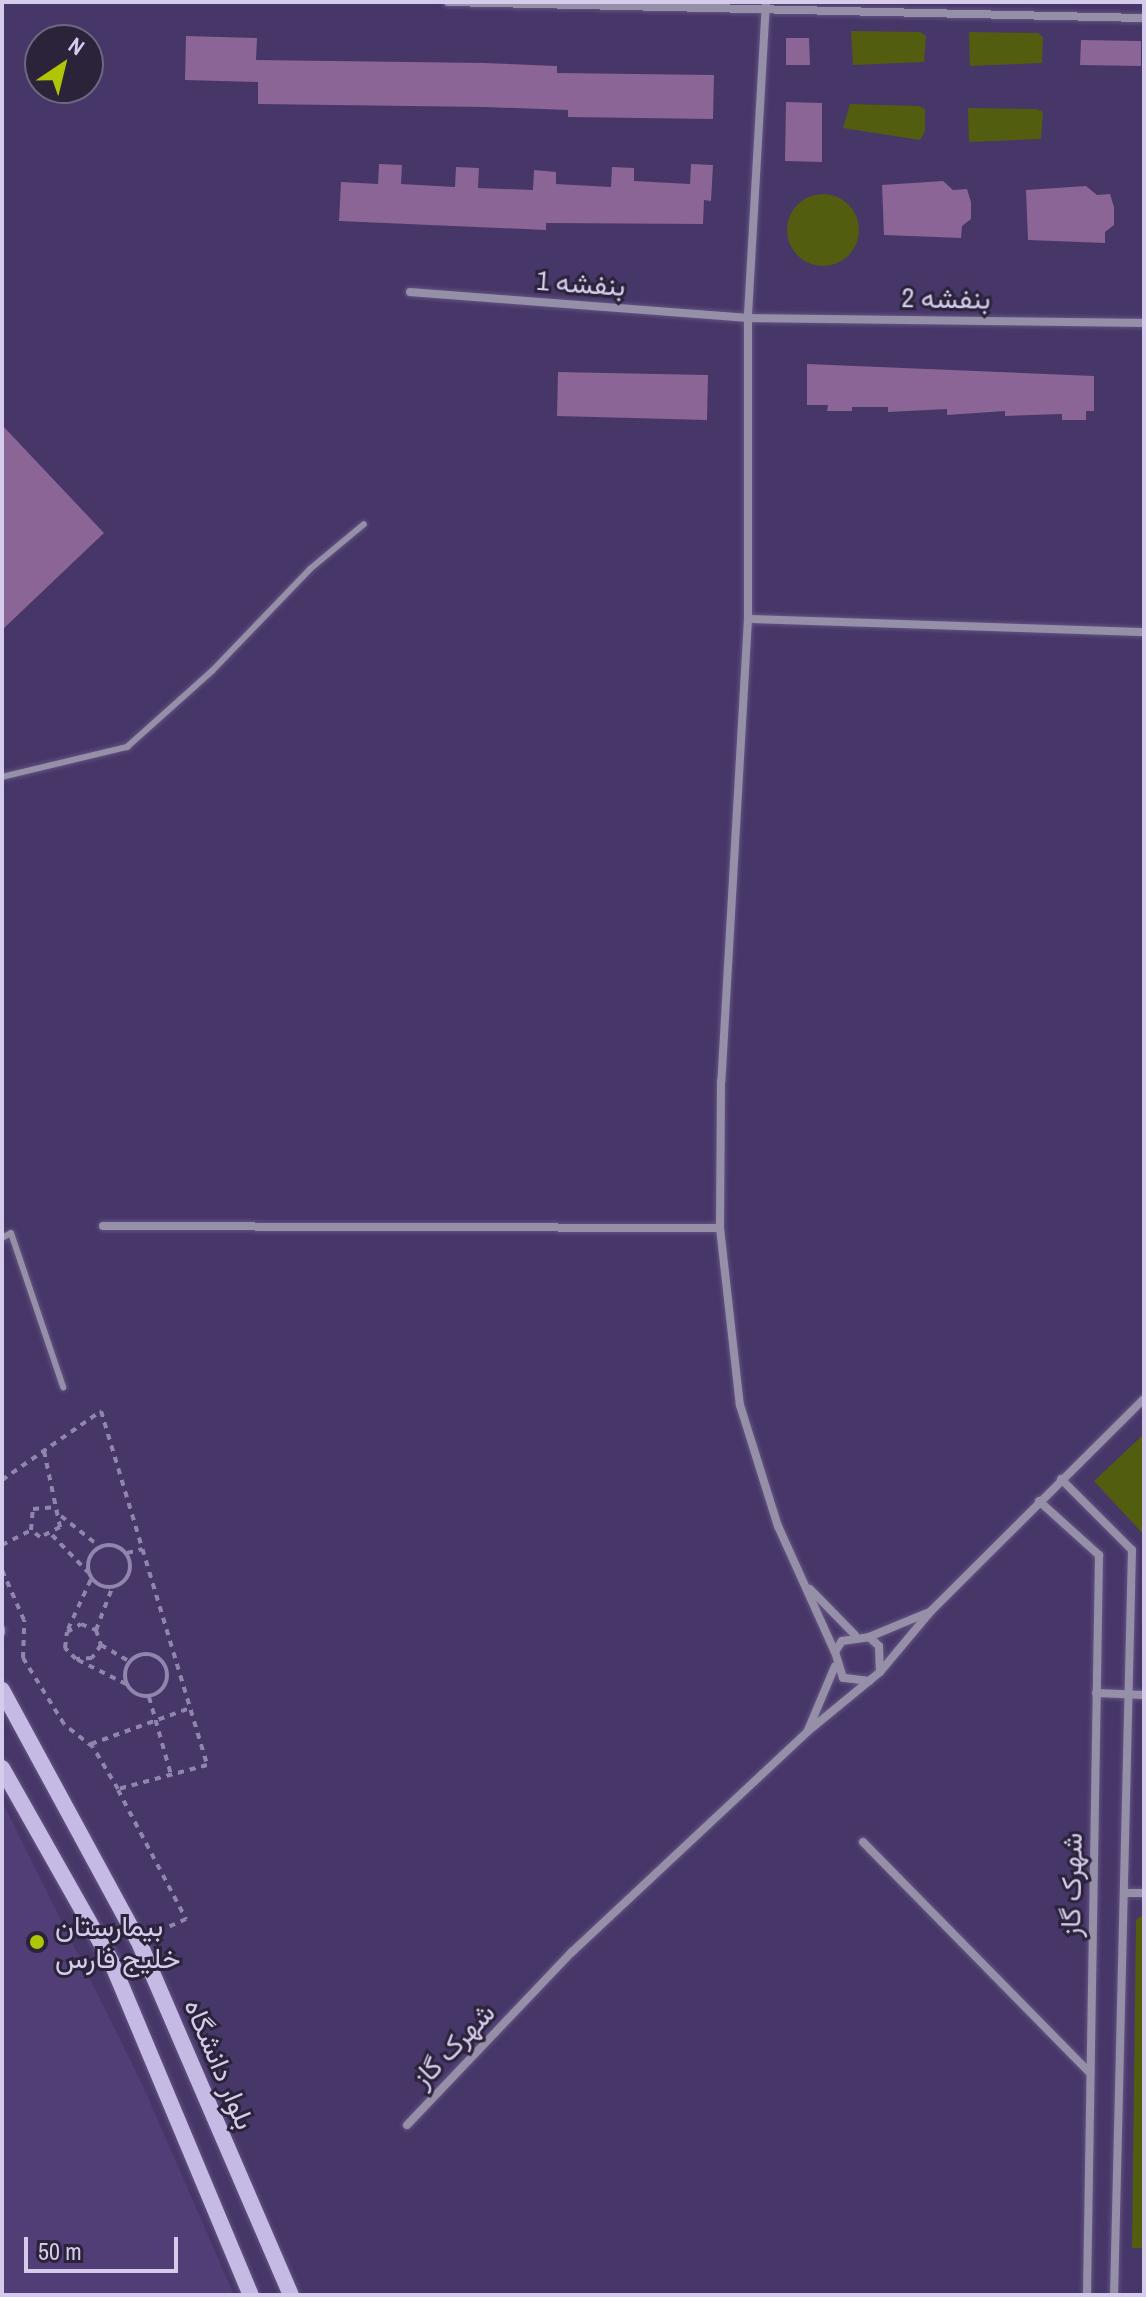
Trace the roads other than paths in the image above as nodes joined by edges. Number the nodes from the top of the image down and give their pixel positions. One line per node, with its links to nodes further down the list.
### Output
1 (448, 2): 2 (street)
2 (766, 5): 3 (street); 5 (street)
3 (1144, 18)
4 (410, 292): 5 (street, بنفشه 1)
5 (748, 318): 6 (street, بنفشه 2); 8 (street)
6 (1144, 323)
7 (364, 524): 10 (lane)
8 (748, 619): 9 (street); 12 (street)
9 (1144, 632)
10 (2, 777)
11 (103, 1226): 12 (street)
12 (720, 1228): 18 (street)
13 (2, 1238): 14 (lane)
14 (63, 1387)
15 (1144, 1399): 16 (street)
16 (1061, 1479): 17 (street); 28 (street, شهرک گاز)
17 (1039, 1501): 19 (street); 27 (street, شهرک گاز)
18 (807, 1585): 20 (street); 22 (street)
19 (931, 1611): 21 (street); 24 (street)
20 (855, 1635): 21 (street); 22 (street)
21 (869, 1637): 24 (street)
22 (835, 1652): 23 (street)
23 (835, 1666): 25 (street); 30 (street)
24 (880, 1672): 25 (street)
25 (869, 1681): 30 (street, شهرک گاز)
26 (2, 1690): 38 (main road, بلوار دانشگاه)
27 (1096, 1693): 28 (street); 35 (street, شهرک گاز)
28 (1129, 1694): 29 (street); 33 (street, شهرک گاز)
29 (1144, 1695)
30 (808, 1731): 36 (street, شهرک گاز)
31 (2, 1768): 37 (main road)
32 (863, 1842): 35 (street)
33 (1125, 1893): 34 (street, شهرک گاز); 40 (street, شهرک گاز)
34 (1144, 1893)
35 (1090, 2073): 39 (street, شهرک گاز)
36 (407, 2125)
37 (251, 2295)
38 (291, 2295)
39 (1087, 2295)
40 (1114, 2295)

